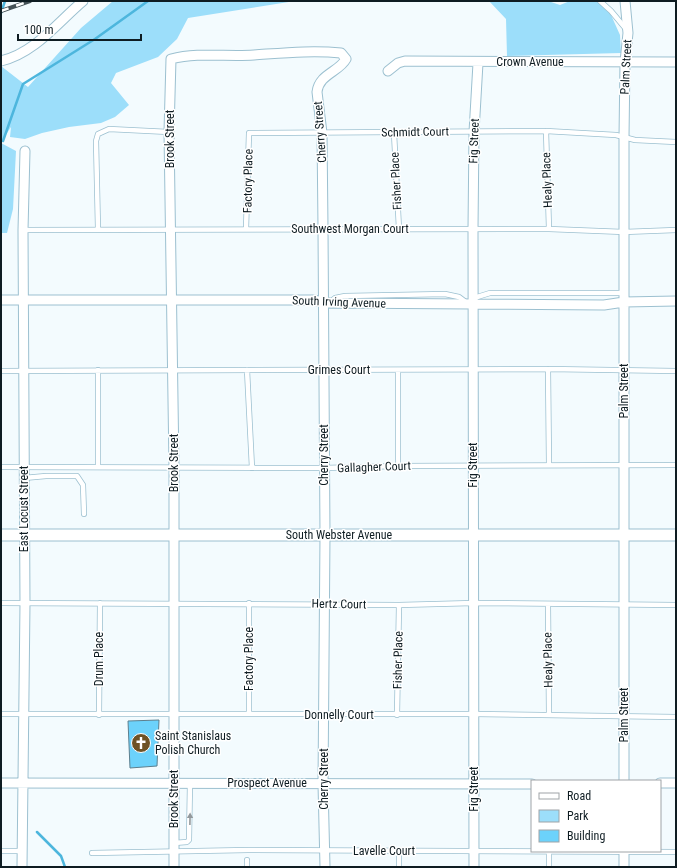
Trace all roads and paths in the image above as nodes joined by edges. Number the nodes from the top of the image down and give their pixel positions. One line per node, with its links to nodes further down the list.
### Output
1 (83, 1): 6 (street)
2 (600, 1): 4 (lane)
3 (625, 1): 4 (street, Palm Street)
4 (628, 33): 7 (street, Palm Street)
5 (171, 59): 12 (street, Brook Street); 15 (street, Cherry Street)
6 (1, 61)
7 (625, 62): 8 (street, Crown Avenue); 9 (street, Crown Avenue); 17 (street, Palm Street)
8 (676, 62)
9 (478, 63): 10 (street, Crown Avenue); 13 (street, Fig Street)
10 (388, 71)
11 (546, 131): 13 (lane, Schmidt Court); 17 (lane, Schmidt Court); 26 (lane, Healy Place)
12 (169, 132): 21 (lane); 22 (street, Brook Street)
13 (474, 132): 16 (lane, Schmidt Court); 25 (street, Fig Street)
14 (249, 133): 15 (lane, Schmidt Court); 23 (lane, Factory Place)
15 (322, 133): 16 (lane, Schmidt Court); 20 (street, Cherry Street)
16 (394, 133): 24 (lane, Fisher Place)
17 (624, 136): 18 (lane, Schmidt Court); 29 (street, Palm Street)
18 (676, 142)
19 (25, 151): 27 (street, East Locust Street)
20 (323, 228): 23 (lane, Southwest Morgan Court); 24 (lane, Southwest Morgan Court); 37 (street, Cherry Street)
21 (98, 229): 22 (lane, Southwest Morgan Court); 27 (lane, Southwest Morgan Court)
22 (171, 229): 23 (lane, Southwest Morgan Court); 32 (street, Brook Street)
23 (246, 229)
24 (399, 229): 25 (lane, Southwest Morgan Court)
25 (473, 229): 26 (lane, Southwest Morgan Court); 36 (street, Fig Street)
26 (549, 229): 29 (lane, Southwest Morgan Court)
27 (23, 230): 34 (street, East Locust Street)
28 (676, 230): 29 (lane, Southwest Morgan Court)
29 (624, 232): 31 (street, Palm Street)
30 (556, 294): 31 (lane); 36 (lane); 38 (lane)
31 (624, 297): 35 (street, South Irving Avenue); 38 (street, South Irving Avenue); 47 (street, Palm Street)
32 (172, 299): 34 (street, South Irving Avenue); 37 (street, South Irving Avenue); 43 (street, Brook Street)
33 (1, 300): 34 (street, South Irving Avenue)
34 (24, 300): 41 (street, East Locust Street)
35 (676, 301)
36 (472, 302): 37 (street, South Irving Avenue); 38 (street, South Irving Avenue); 39 (street, Fig Street)
37 (326, 303): 45 (street, Cherry Street)
38 (556, 305)
39 (473, 369): 40 (lane, Grimes Court); 46 (lane, Grimes Court); 50 (street, Fig Street)
40 (548, 369): 47 (lane, Grimes Court); 51 (lane)
41 (24, 370): 42 (lane, Grimes Court); 48 (lane, Grimes Court); 56 (street, East Locust Street)
42 (98, 370): 43 (lane, Grimes Court); 57 (lane)
43 (174, 370): 44 (lane, Grimes Court); 58 (street, Brook Street)
44 (247, 370): 45 (lane, Grimes Court); 59 (lane)
45 (324, 370): 46 (lane, Grimes Court); 60 (street, Cherry Street)
46 (398, 370): 54 (lane)
47 (624, 370): 49 (lane, Grimes Court); 52 (street, Palm Street)
48 (1, 371)
49 (676, 371)
50 (473, 465): 51 (lane, Gallagher Court); 54 (lane, Gallagher Court); 68 (street, Fig Street)
51 (549, 465): 52 (lane, Gallagher Court)
52 (624, 465): 53 (lane, Gallagher Court); 63 (street, Palm Street)
53 (676, 465)
54 (398, 466): 60 (lane, Gallagher Court)
55 (1, 467): 56 (lane, Gallagher Court)
56 (24, 467): 57 (lane, Gallagher Court); 61 (street, East Locust Street)
57 (98, 467): 58 (lane, Gallagher Court)
58 (174, 467): 59 (lane, Gallagher Court); 66 (street, Brook Street)
59 (252, 468): 60 (lane, Gallagher Court)
60 (323, 468): 67 (street, Cherry Street)
61 (24, 478): 62 (lane); 65 (street, East Locust Street)
62 (84, 514)
63 (624, 534): 68 (street, South Webster Avenue); 69 (street, South Webster Avenue); 79 (street, Palm Street)
64 (1, 535): 65 (street, South Webster Avenue)
65 (23, 535): 66 (street, South Webster Avenue); 72 (street, East Locust Street)
66 (174, 535): 67 (street, South Webster Avenue); 74 (street, Brook Street)
67 (325, 535): 68 (street, South Webster Avenue); 76 (street, Cherry Street)
68 (473, 535): 70 (street, Fig Street)
69 (676, 535)
70 (474, 602): 77 (lane, Hertz Court); 78 (lane, Hertz Court); 85 (street, Fig Street)
71 (1, 603): 72 (lane, Hertz Court)
72 (25, 603): 73 (lane, Hertz Court); 82 (street, East Locust Street)
73 (100, 603): 74 (lane, Hertz Court); 86 (lane, Drum Place)
74 (175, 603): 75 (lane, Hertz Court); 83 (street, Brook Street)
75 (249, 603): 76 (lane, Hertz Court); 84 (lane, Factory Place)
76 (324, 604): 77 (lane, Hertz Court); 87 (street, Cherry Street)
77 (399, 605): 88 (lane, Fisher Place)
78 (548, 605): 79 (lane, Hertz Court); 89 (lane, Healy Place)
79 (625, 605): 80 (lane, Hertz Court); 90 (street, Palm Street)
80 (676, 605)
81 (1, 714): 82 (lane, Donnelly Court)
82 (24, 714): 86 (lane, Donnelly Court); 94 (street, East Locust Street)
83 (174, 714): 84 (lane, Donnelly Court); 86 (lane, Donnelly Court); 95 (street, Brook Street)
84 (249, 714): 87 (lane, Donnelly Court)
85 (474, 714): 88 (lane, Donnelly Court); 89 (lane, Donnelly Court); 97 (street, Fig Street)
86 (99, 715)
87 (324, 715): 88 (lane, Donnelly Court); 100 (street, Cherry Street)
88 (397, 715)
89 (549, 716): 90 (lane, Donnelly Court)
90 (624, 717): 91 (lane, Donnelly Court); 92 (street, Palm Street)
91 (676, 717)
92 (624, 780)
93 (1, 783): 94 (street, Prospect Avenue)
94 (22, 783): 95 (street, Prospect Avenue); 104 (street, East Locust Street)
95 (173, 783): 96 (street, Prospect Avenue); 102 (street, Brook Street)
96 (190, 783): 100 (street, Prospect Avenue); 102 (lane, one-way to 96)
97 (474, 783): 100 (street, Prospect Avenue); 101 (street, Prospect Avenue); 107 (street, Fig Street)
98 (661, 783): 99 (street)
99 (676, 783)
100 (323, 784): 105 (street, Cherry Street)
101 (531, 784)
102 (174, 847): 105 (lane, Lavelle Court); 112 (lane, Lavelle Court); 115 (street, Brook Street)
103 (1, 851): 104 (lane)
104 (22, 851): 114 (street, East Locust Street)
105 (325, 851): 106 (lane, Lavelle Court); 117 (street, Cherry Street)
106 (399, 851): 107 (lane, Lavelle Court); 118 (lane)
107 (475, 851): 108 (lane, Lavelle Court); 119 (street, Fig Street)
108 (531, 852)
109 (549, 852): 110 (lane, Lavelle Court); 120 (lane)
110 (624, 852): 111 (lane, Lavelle Court); 121 (street)
111 (676, 852)
112 (92, 853)
113 (247, 860): 116 (lane)
114 (22, 867)
115 (174, 867)
116 (247, 867)
117 (324, 867)
118 (399, 867)
119 (474, 867)
120 (549, 867)
121 (624, 867)

